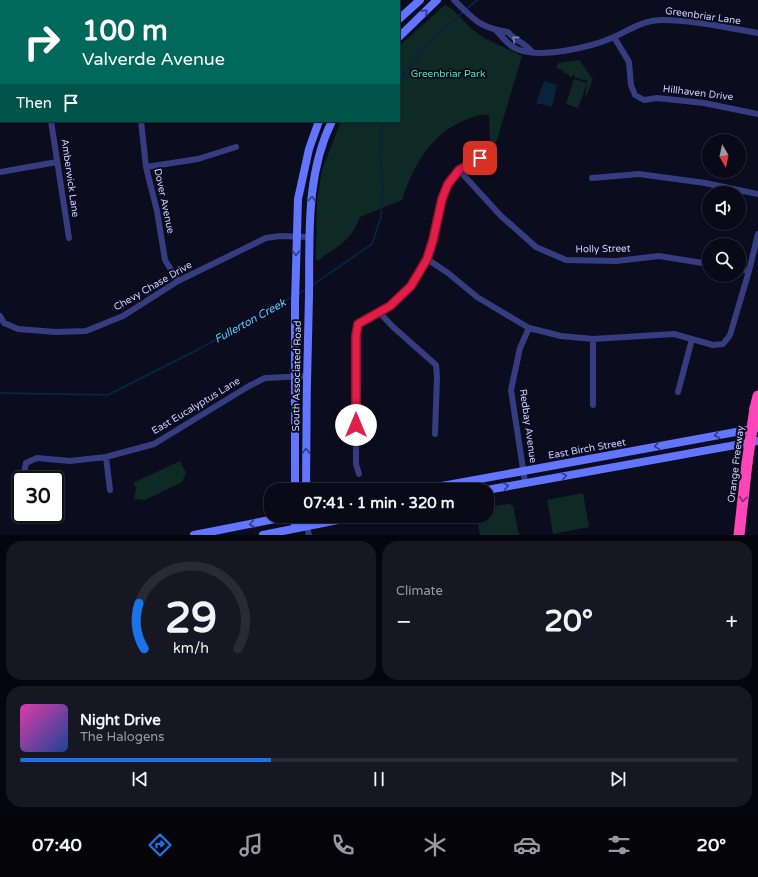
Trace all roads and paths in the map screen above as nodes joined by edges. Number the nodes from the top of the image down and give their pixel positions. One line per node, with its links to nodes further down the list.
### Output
1 (420, 0): 4 (street)
2 (437, 0): 6 (street, one-way to 2)
3 (454, 0): 7 (street, Greenbriar Lane)
4 (400, 18)
5 (758, 33): 7 (street, Greenbriar Lane)
6 (400, 36)
7 (614, 37): 8 (street, Hillhaven Drive)
8 (758, 114)
9 (52, 122): 15 (street, Amberwick Lane)
10 (141, 122): 16 (street, Dover Avenue)
11 (319, 122): 22 (street, South Associated Road)
12 (332, 122): 23 (street, South Associated Road, one-way to 12)
13 (236, 147): 16 (street)
14 (488, 154): 17 (street)
15 (57, 162): 18 (street); 24 (street, Amberwick Lane)
16 (146, 167): 29 (street, Dover Avenue)
17 (459, 170): 25 (street); 26 (street, Holly Street)
18 (0, 172)
19 (592, 178): 20 (street)
20 (758, 194)
21 (758, 234): 28 (street)
22 (296, 236): 23 (street, Chevy Chase Drive); 29 (street, Chevy Chase Drive); 35 (street, South Associated Road, one-way to 35)
23 (309, 237): 36 (street, South Associated Road)
24 (69, 238)
25 (427, 259): 30 (street); 32 (street)
26 (702, 263)
27 (746, 271): 28 (street)
28 (750, 271): 34 (street)
29 (178, 281): 31 (street, Chevy Chase Drive)
30 (380, 313): 41 (street); 46 (street)
31 (0, 316)
32 (529, 328): 33 (street); 44 (street, Redbay Avenue)
33 (593, 339): 34 (street); 39 (street)
34 (692, 339): 37 (street)
35 (295, 376): 36 (street, East Eucalyptus Lane); 43 (street, East Eucalyptus Lane); 48 (street, South Associated Road)
36 (307, 376): 49 (street, South Associated Road, one-way to 36)
37 (678, 392)
38 (758, 396): 61 (highway, Orange Freeway, one-way to 61, bridge)
39 (593, 406)
40 (758, 428): 44 (street, East Birch Street, one-way to 44)
41 (435, 434)
42 (758, 441): 47 (street, one-way to 42)
43 (106, 457): 45 (street, East Eucalyptus Lane); 52 (street)
44 (523, 470): 47 (street, Redbay Avenue); 50 (street, East Birch Street)
45 (24, 471)
46 (359, 474)
47 (525, 482): 51 (street, one-way to 47)
48 (295, 483)
49 (306, 483)
50 (456, 483)
51 (494, 489)
52 (110, 490)
53 (264, 521): 58 (street, one-way to 58)
54 (307, 523): 56 (street)
55 (322, 523): 56 (street)
56 (307, 526): 57 (street); 60 (street)
57 (295, 532): 59 (street)
58 (194, 535)
59 (263, 535)
60 (309, 535)
61 (740, 535)

